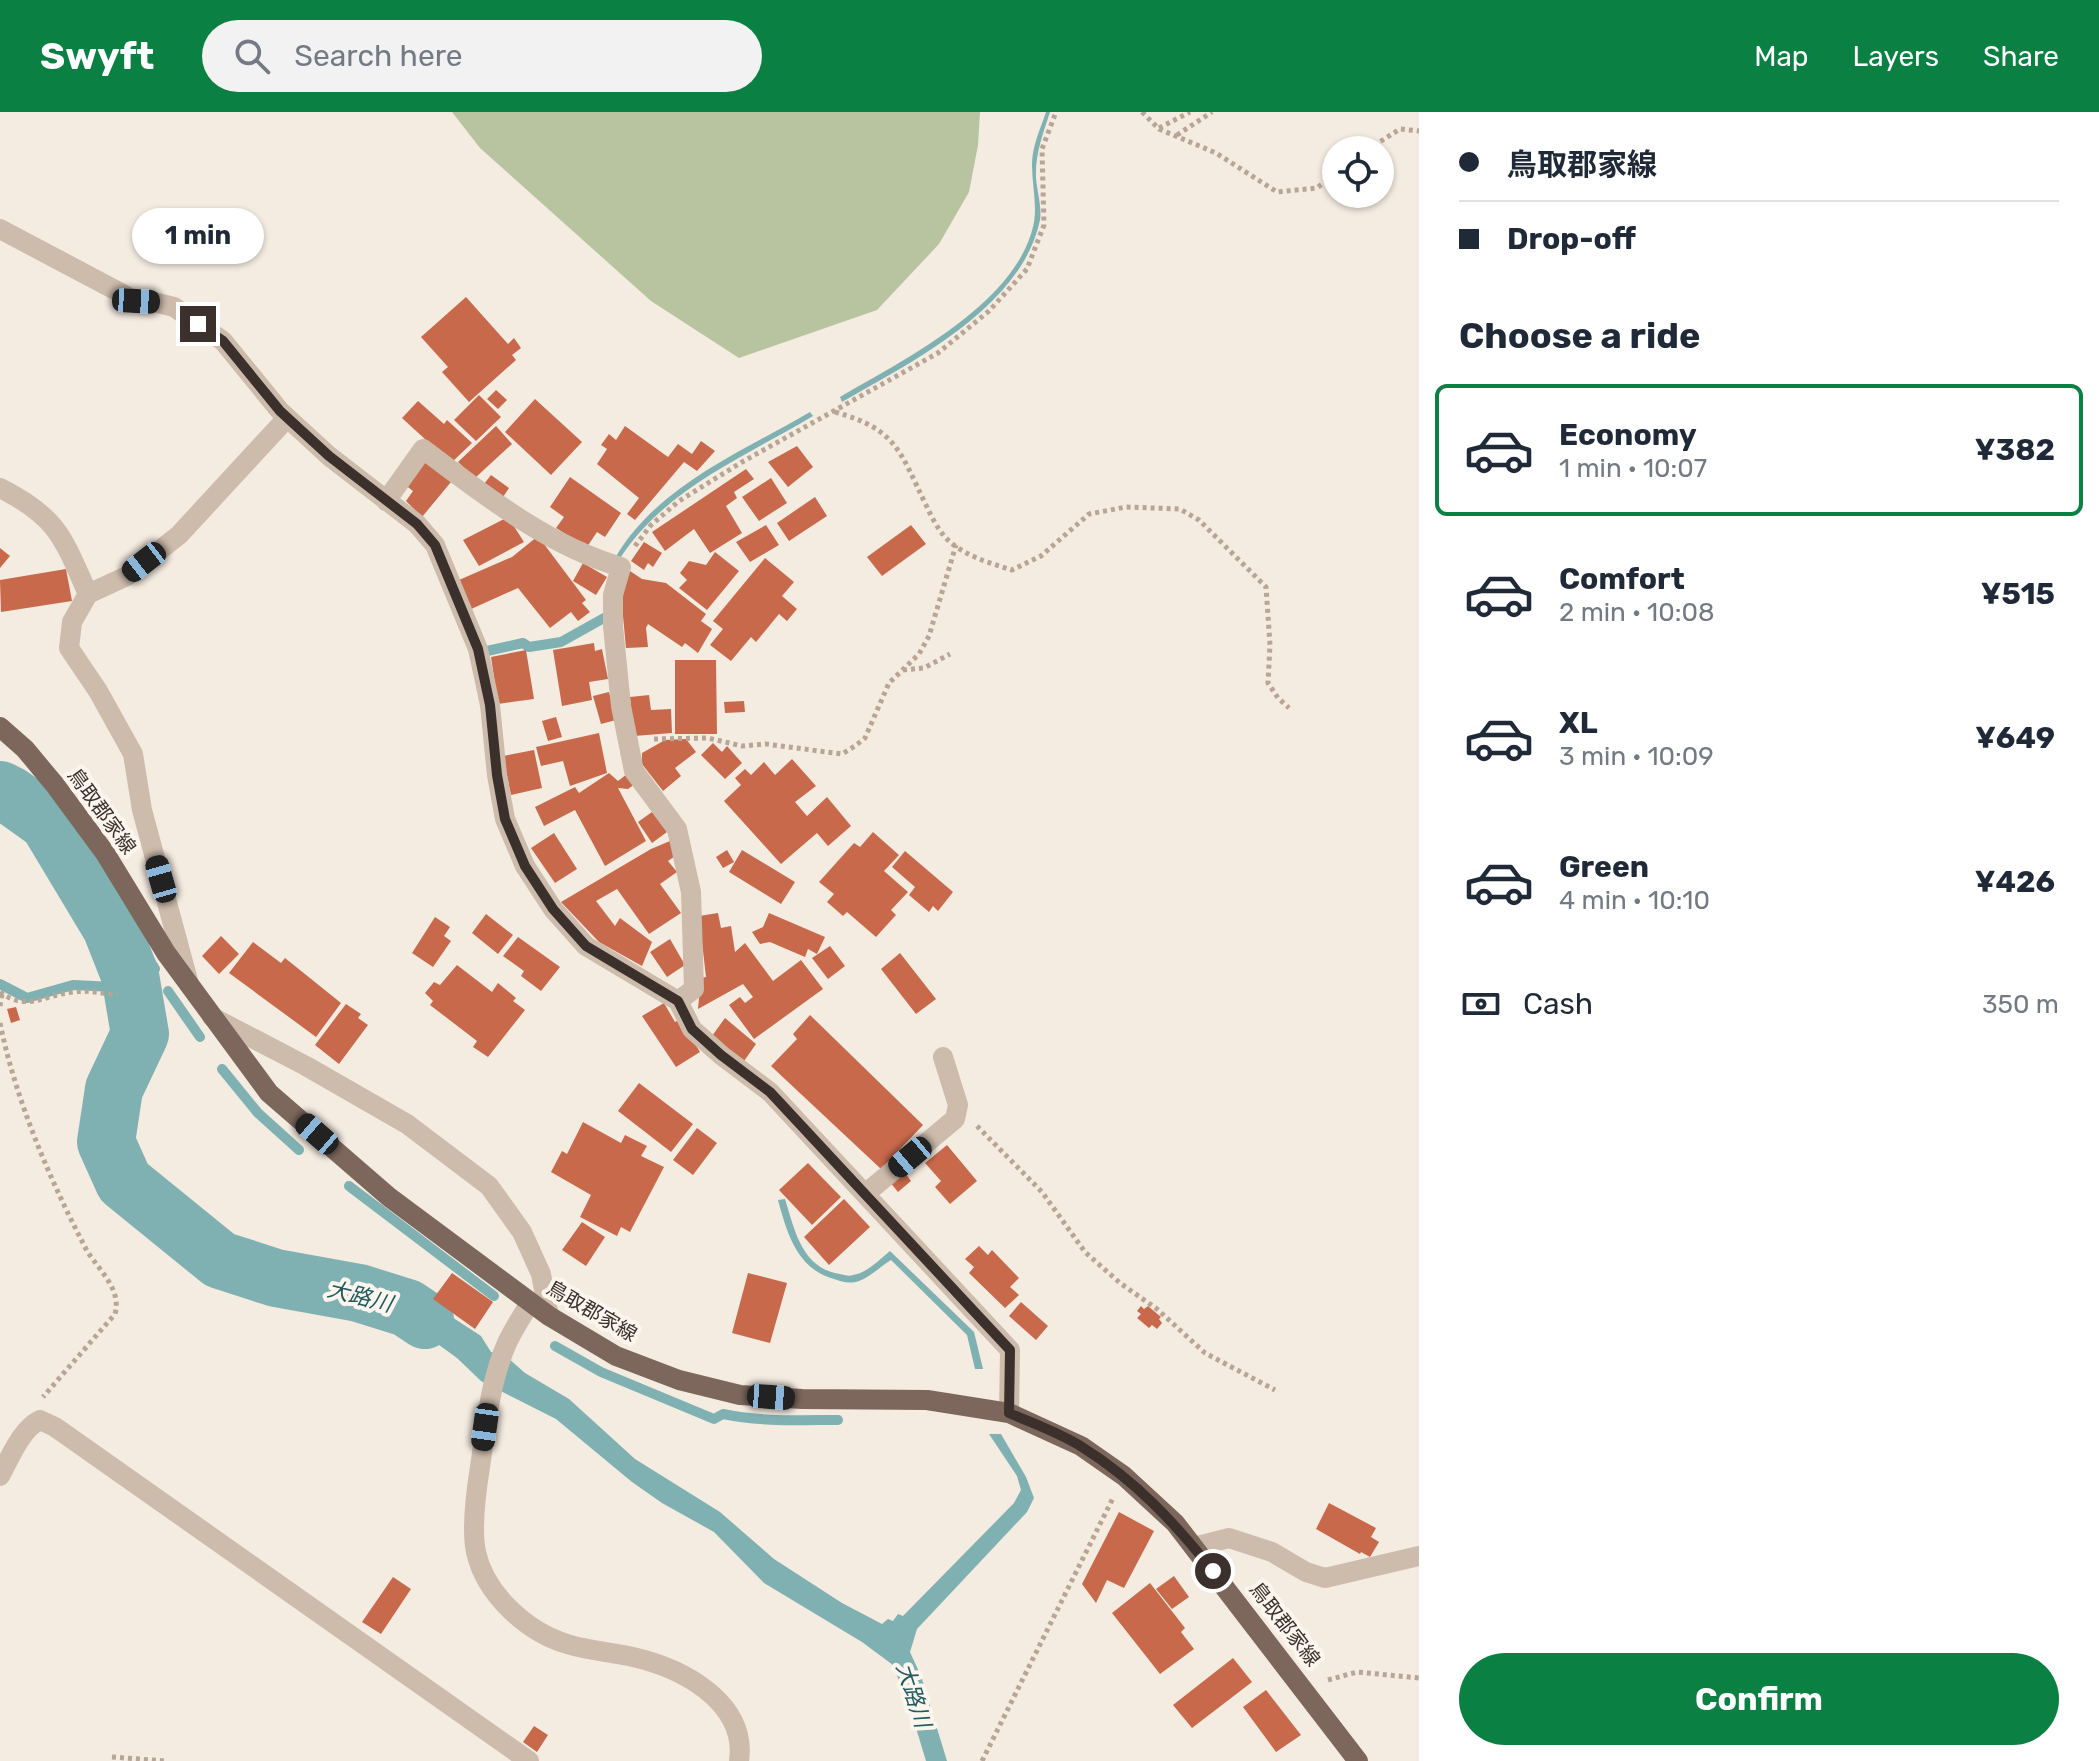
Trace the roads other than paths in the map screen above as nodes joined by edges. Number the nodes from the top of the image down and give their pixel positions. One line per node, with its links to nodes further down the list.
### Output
1 (0, 229): 2 (street)
2 (287, 418): 4 (street); 5 (street)
3 (0, 488): 5 (street)
4 (386, 501): 8 (street); 8 (street)
5 (88, 594): 7 (street)
6 (0, 727): 7 (main road, 鳥取郡家線)
7 (190, 987): 9 (main road, 鳥取郡家線)
8 (678, 1001): 11 (street)
9 (212, 1017): 12 (main road, 鳥取郡家線); 13 (street)
10 (943, 1057): 11 (street)
11 (865, 1194): 14 (street)
12 (528, 1301): 13 (main road, 鳥取郡家線); 19 (street)
13 (549, 1316): 14 (main road, 鳥取郡家線)
14 (1009, 1413): 16 (main road, 鳥取郡家線)
15 (0, 1476): 18 (street)
16 (1194, 1547): 17 (street); 20 (main road, 鳥取郡家線)
17 (1419, 1556)
18 (529, 1761)
19 (739, 1761)
20 (1358, 1761)

